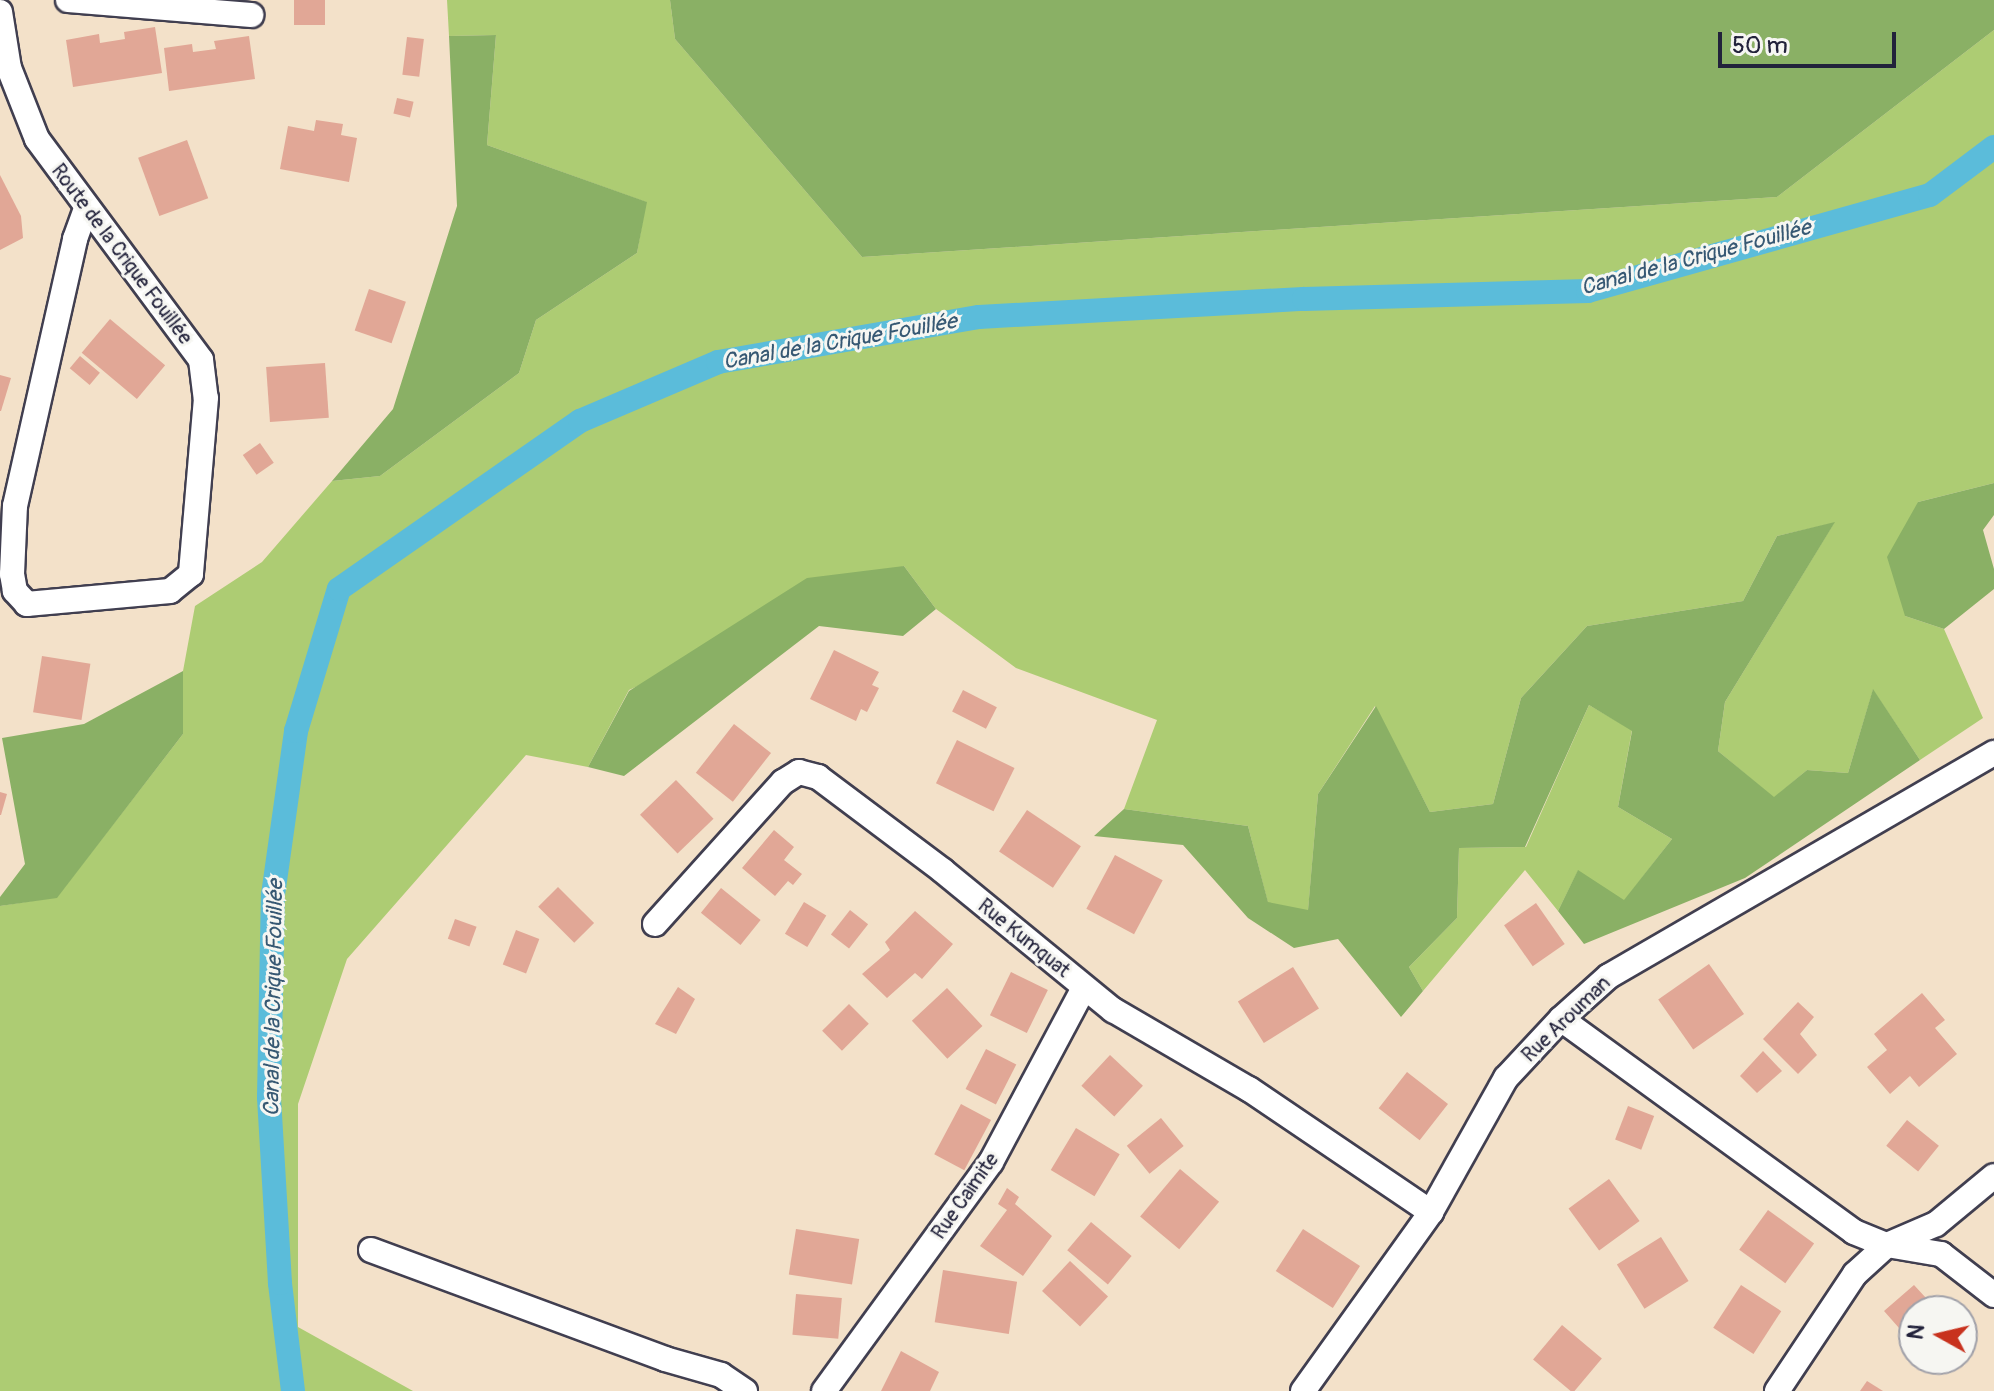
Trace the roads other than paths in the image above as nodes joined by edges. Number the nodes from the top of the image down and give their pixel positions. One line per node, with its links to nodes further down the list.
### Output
1 (68, 0): 3 (street)
2 (0, 12): 4 (street, Route de la Crique Fouillée)
3 (251, 15)
4 (86, 209): 4 (street, Route de la Crique Fouillée)
5 (1994, 753): 8 (street, Rue Arouman)
6 (655, 924): 7 (street, Rue Kumquat)
7 (1084, 988): 10 (street, Rue Kumquat); 15 (street, Rue Caimite)
8 (1561, 1019): 10 (street, Rue Arouman); 11 (street)
9 (1994, 1176): 11 (street)
10 (1431, 1212): 16 (street, Rue Arouman)
11 (1887, 1245): 13 (street); 17 (street)
12 (371, 1250): 14 (street)
13 (1994, 1295)
14 (745, 1391)
15 (824, 1391)
16 (1303, 1391)
17 (1777, 1391)

